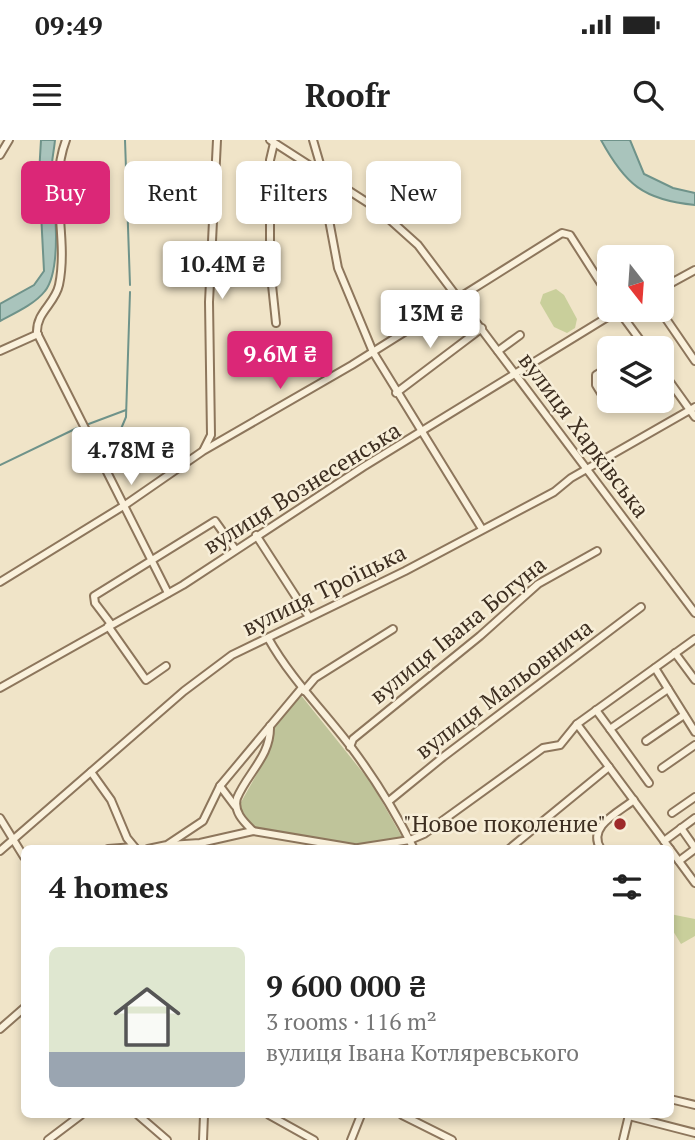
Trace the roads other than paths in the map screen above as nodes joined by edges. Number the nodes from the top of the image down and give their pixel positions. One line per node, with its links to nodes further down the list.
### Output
1 (9, 140): 6 (street)
2 (66, 140): 19 (street)
3 (217, 140): 31 (street)
4 (313, 140): 8 (street)
5 (272, 141): 7 (street, вулиця Харківська); 17 (street)
6 (0, 155)
7 (304, 161)
8 (319, 161)
9 (352, 194): 14 (street, вулиця Харківська)
10 (330, 224): 23 (street)
11 (695, 270): 13 (street)
12 (597, 278): 14 (street)
13 (674, 281)
14 (458, 297): 18 (street, вулиця Харківська); 23 (street)
15 (600, 322): 25 (street, вулиця Вознесенська)
16 (668, 322): 24 (street)
17 (276, 323)
18 (482, 328): 22 (street, вулиця Харківська); 27 (street)
19 (38, 334): 21 (street); 35 (street)
20 (520, 335): 22 (street)
21 (0, 351)
22 (498, 351): 25 (street, вулиця Харківська)
23 (373, 352): 27 (street); 32 (street)
24 (695, 361)
25 (516, 374): 30 (street, вулиця Вознесенська); 34 (street, вулиця Харківська)
26 (674, 386): 28 (street)
27 (396, 393): 30 (street)
28 (692, 409): 29 (street); 34 (street, вулиця Троїцька)
29 (695, 417)
30 (422, 432): 36 (street); 37 (street, вулиця Вознесенська)
31 (211, 435): 32 (street); 33 (street)
32 (218, 442): 33 (street)
33 (203, 451): 35 (street)
34 (588, 470): 36 (street, вулиця Троїцька); 44 (street, вулиця Харківська)
35 (125, 505): 40 (street); 41 (street)
36 (482, 529): 45 (street, вулиця Троїцька)
37 (256, 535): 38 (street, вулиця Вознесенська); 45 (street)
38 (234, 549): 40 (street); 42 (street, вулиця Вознесенська)
39 (597, 551): 65 (street, вулиця Івана Богуна)
40 (152, 562): 42 (street); 46 (street)
41 (0, 582)
42 (169, 593): 46 (street, вулиця Вознесенська)
43 (641, 607): 73 (street, вулиця Мальовнича)
44 (695, 613)
45 (309, 617): 48 (street, вулиця Троїцька)
46 (109, 625): 51 (street); 54 (street, вулиця Вознесенська)
47 (393, 629): 56 (street)
48 (268, 638): 56 (street); 68 (street, вулиця Троїцька)
49 (695, 639): 50 (street)
50 (675, 653): 52 (street); 53 (street)
51 (166, 666)
52 (655, 668): 55 (street); 57 (street)
53 (695, 680)
54 (0, 688)
55 (668, 689): 58 (street); 61 (street)
56 (303, 690): 60 (street); 65 (street)
57 (596, 710): 59 (street); 61 (street)
58 (684, 715): 62 (street); 63 (street)
59 (577, 724): 66 (street); 80 (street)
60 (270, 726): 70 (street); 74 (street)
61 (610, 729): 69 (street)
62 (695, 732)
63 (646, 741)
64 (695, 745): 67 (street)
65 (351, 747): 73 (street)
66 (609, 767): 72 (street); 88 (street)
67 (662, 768)
68 (91, 772): 82 (street, вулиця Троїцька); 83 (street)
69 (649, 783)
70 (220, 786): 74 (street); 84 (street)
71 (695, 797): 75 (street)
72 (634, 800): 81 (street); 89 (street)
73 (389, 801): 80 (street)
74 (235, 806): 79 (street)
75 (672, 813)
76 (0, 818): 82 (street)
77 (695, 818): 78 (street)
78 (681, 828): 81 (street); 91 (street)
79 (253, 831): 84 (street); 85 (street)
80 (410, 840): 86 (street); 87 (street)
81 (664, 841): 90 (street)
82 (14, 842): 92 (street, вулиця Троїцька); 93 (street)
83 (135, 845)
84 (167, 845)
85 (335, 845)
86 (374, 845)
87 (412, 845)
88 (514, 845)
89 (599, 845)
90 (667, 845)
91 (694, 847): 95 (street)
92 (0, 851)
93 (21, 851)
94 (674, 854): 95 (street)
95 (679, 861): 96 (street)
96 (695, 883)
97 (21, 1012): 98 (street)
98 (0, 1029)
99 (674, 1100): 100 (street)
100 (695, 1105)
101 (76, 1118): 110 (street)
102 (141, 1118): 111 (street)
103 (204, 1118): 112 (street)
104 (274, 1118): 113 (street)
105 (360, 1118): 114 (street)
106 (408, 1118): 115 (street)
107 (628, 1118): 116 (street)
108 (637, 1118): 109 (street)
109 (695, 1133)
110 (48, 1140)
111 (166, 1140)
112 (203, 1140)
113 (314, 1140)
114 (351, 1140)
115 (452, 1140)
116 (623, 1140)

